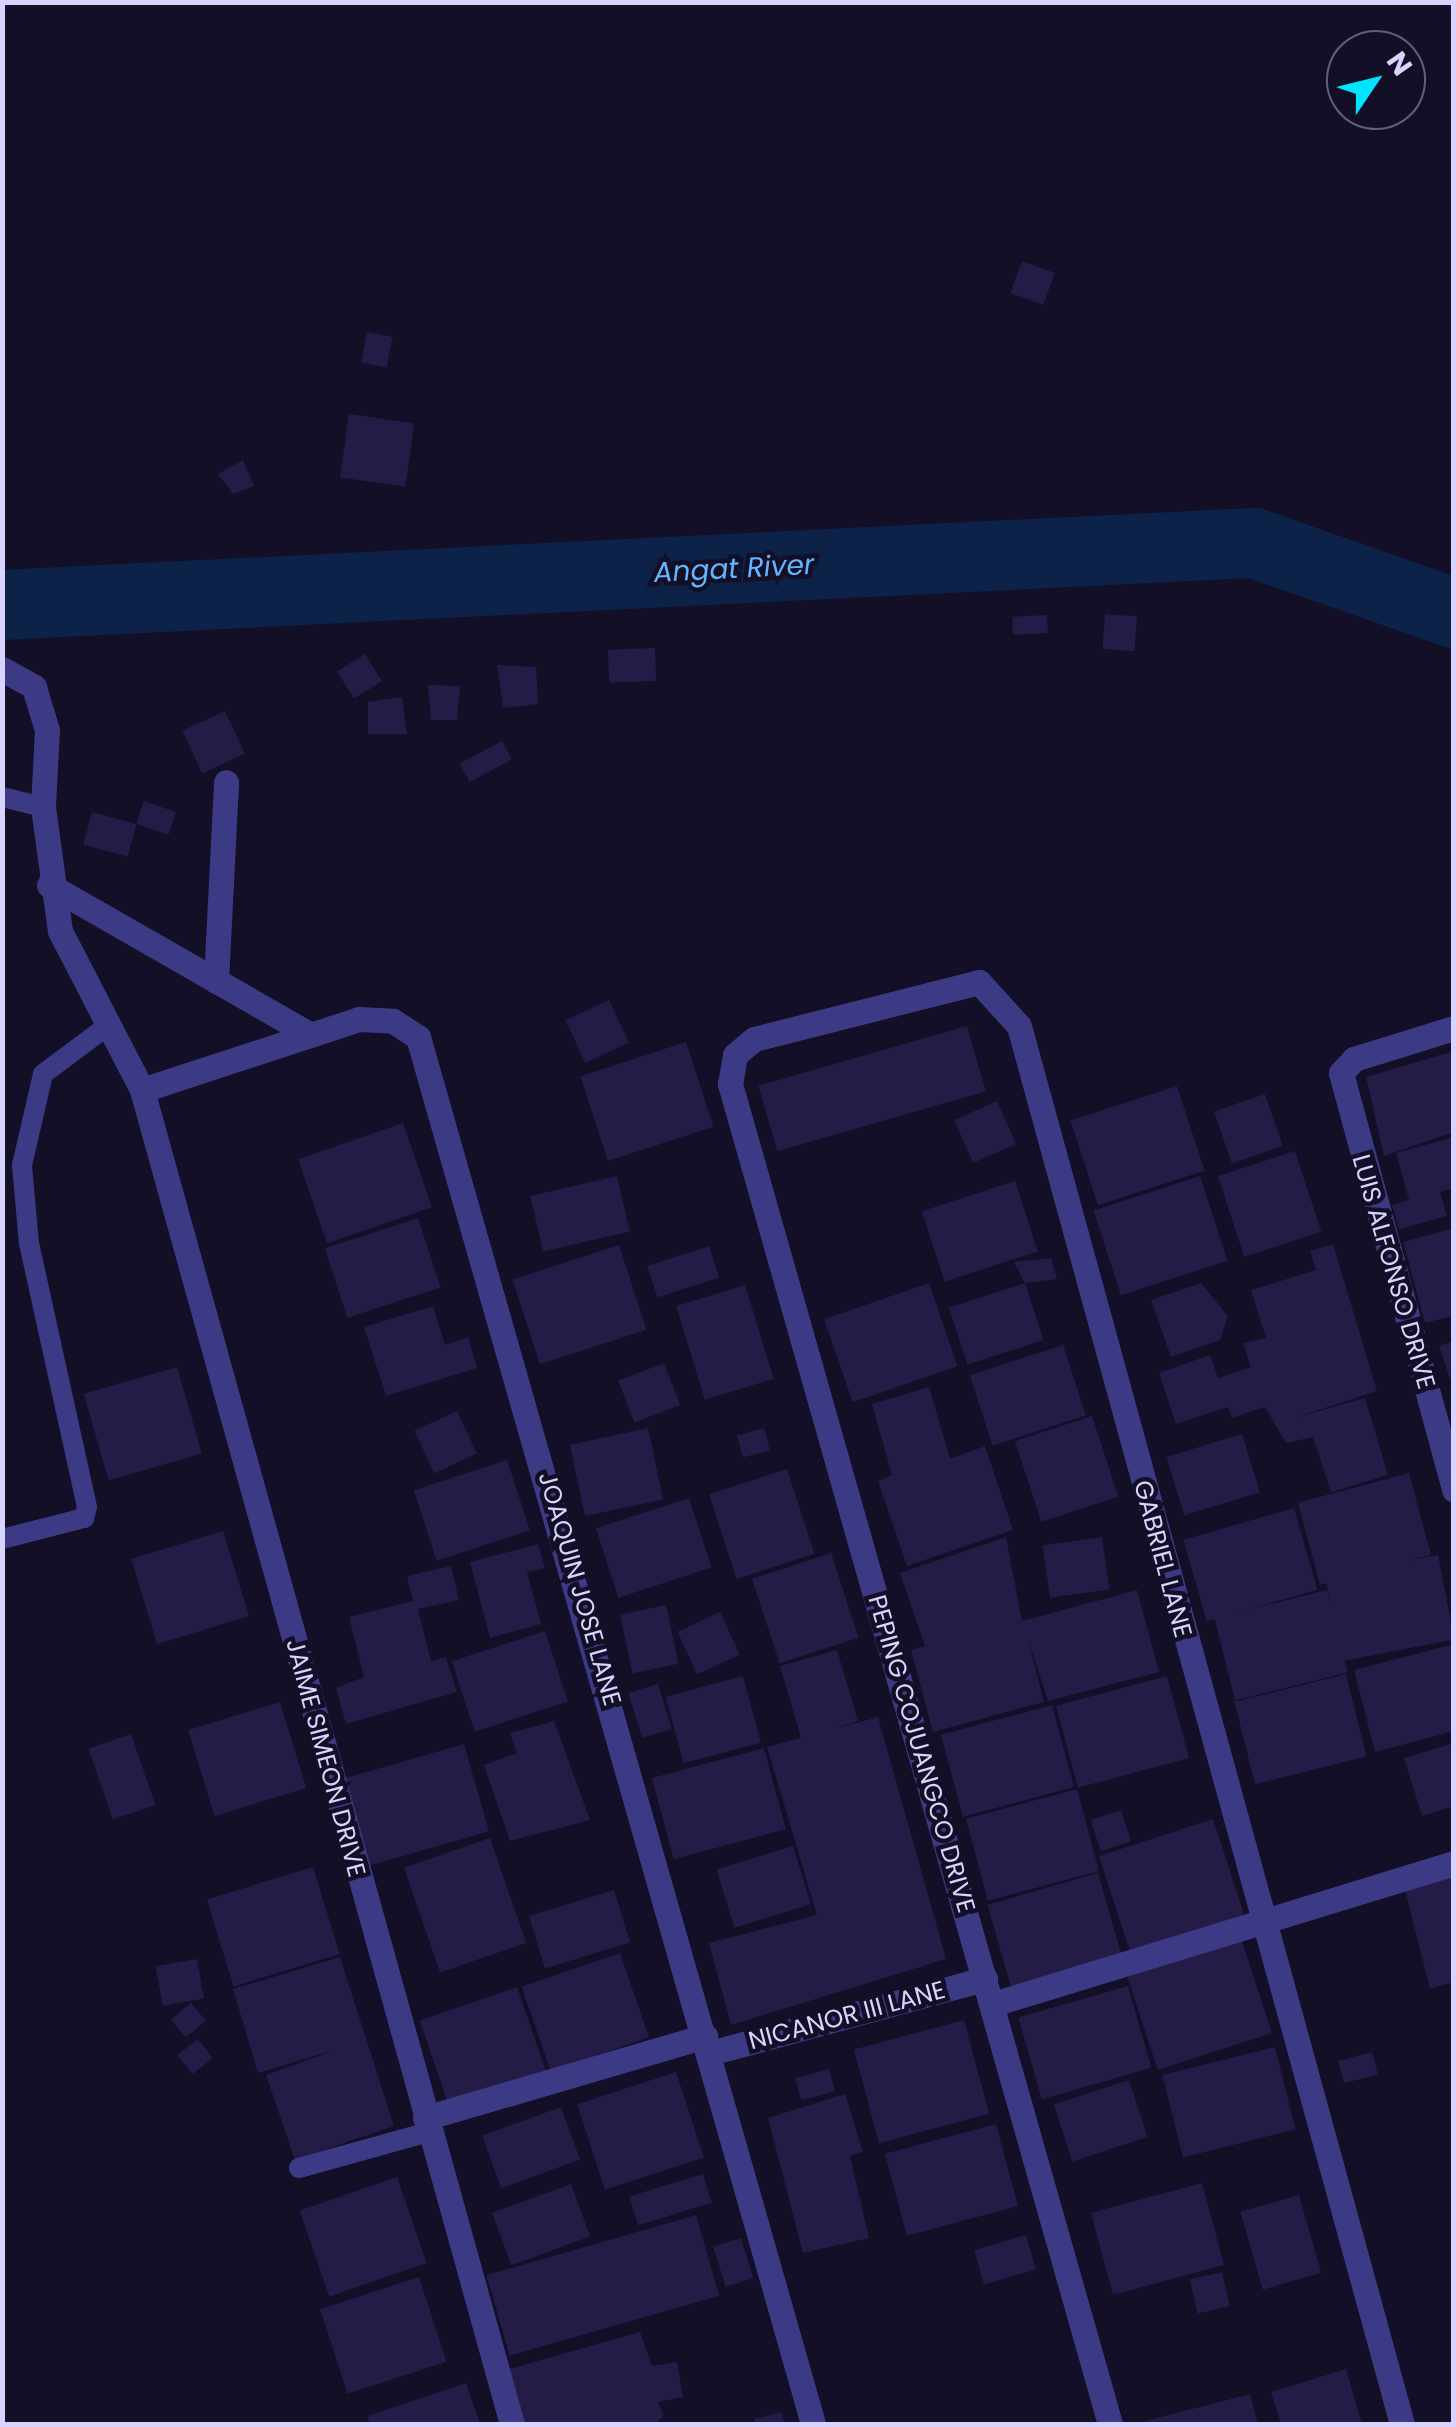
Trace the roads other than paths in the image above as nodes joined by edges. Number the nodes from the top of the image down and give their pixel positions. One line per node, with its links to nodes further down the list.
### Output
1 (2, 669): 4 (street, JAIME SIMEON DRIVE)
2 (226, 782): 6 (street)
3 (2, 798): 4 (lane)
4 (43, 807): 5 (street, JAIME SIMEON DRIVE)
5 (49, 885): 6 (street); 7 (street, JAIME SIMEON DRIVE)
6 (216, 980): 9 (street)
7 (106, 1027): 11 (street, JAIME SIMEON DRIVE); 13 (lane)
8 (1454, 1028): 12 (street, LUIS ALFONSO DRIVE)
9 (308, 1033): 11 (street, JOAQUIN JOSE LANE); 18 (street, JOAQUIN JOSE LANE)
10 (730, 1084): 15 (street, GABRIEL LANE); 16 (street, PEPING COJUANGCO DRIVE)
11 (142, 1090): 19 (street, JAIME SIMEON DRIVE)
12 (1454, 1490)
13 (2, 1539)
14 (1454, 1863): 15 (street)
15 (1259, 1922): 17 (street); 24 (street, GABRIEL LANE)
16 (985, 1979): 17 (street, PEPING COJUANGCO DRIVE); 18 (street, NICANOR III LANE)
17 (993, 2004): 23 (street, PEPING COJUANGCO DRIVE)
18 (707, 2044): 19 (street, NICANOR III LANE); 22 (street, JOAQUIN JOSE LANE)
19 (427, 2125): 20 (lane); 21 (street, JAIME SIMEON DRIVE)
20 (299, 2168)
21 (512, 2424)
22 (812, 2424)
23 (1110, 2424)
24 (1402, 2424)

